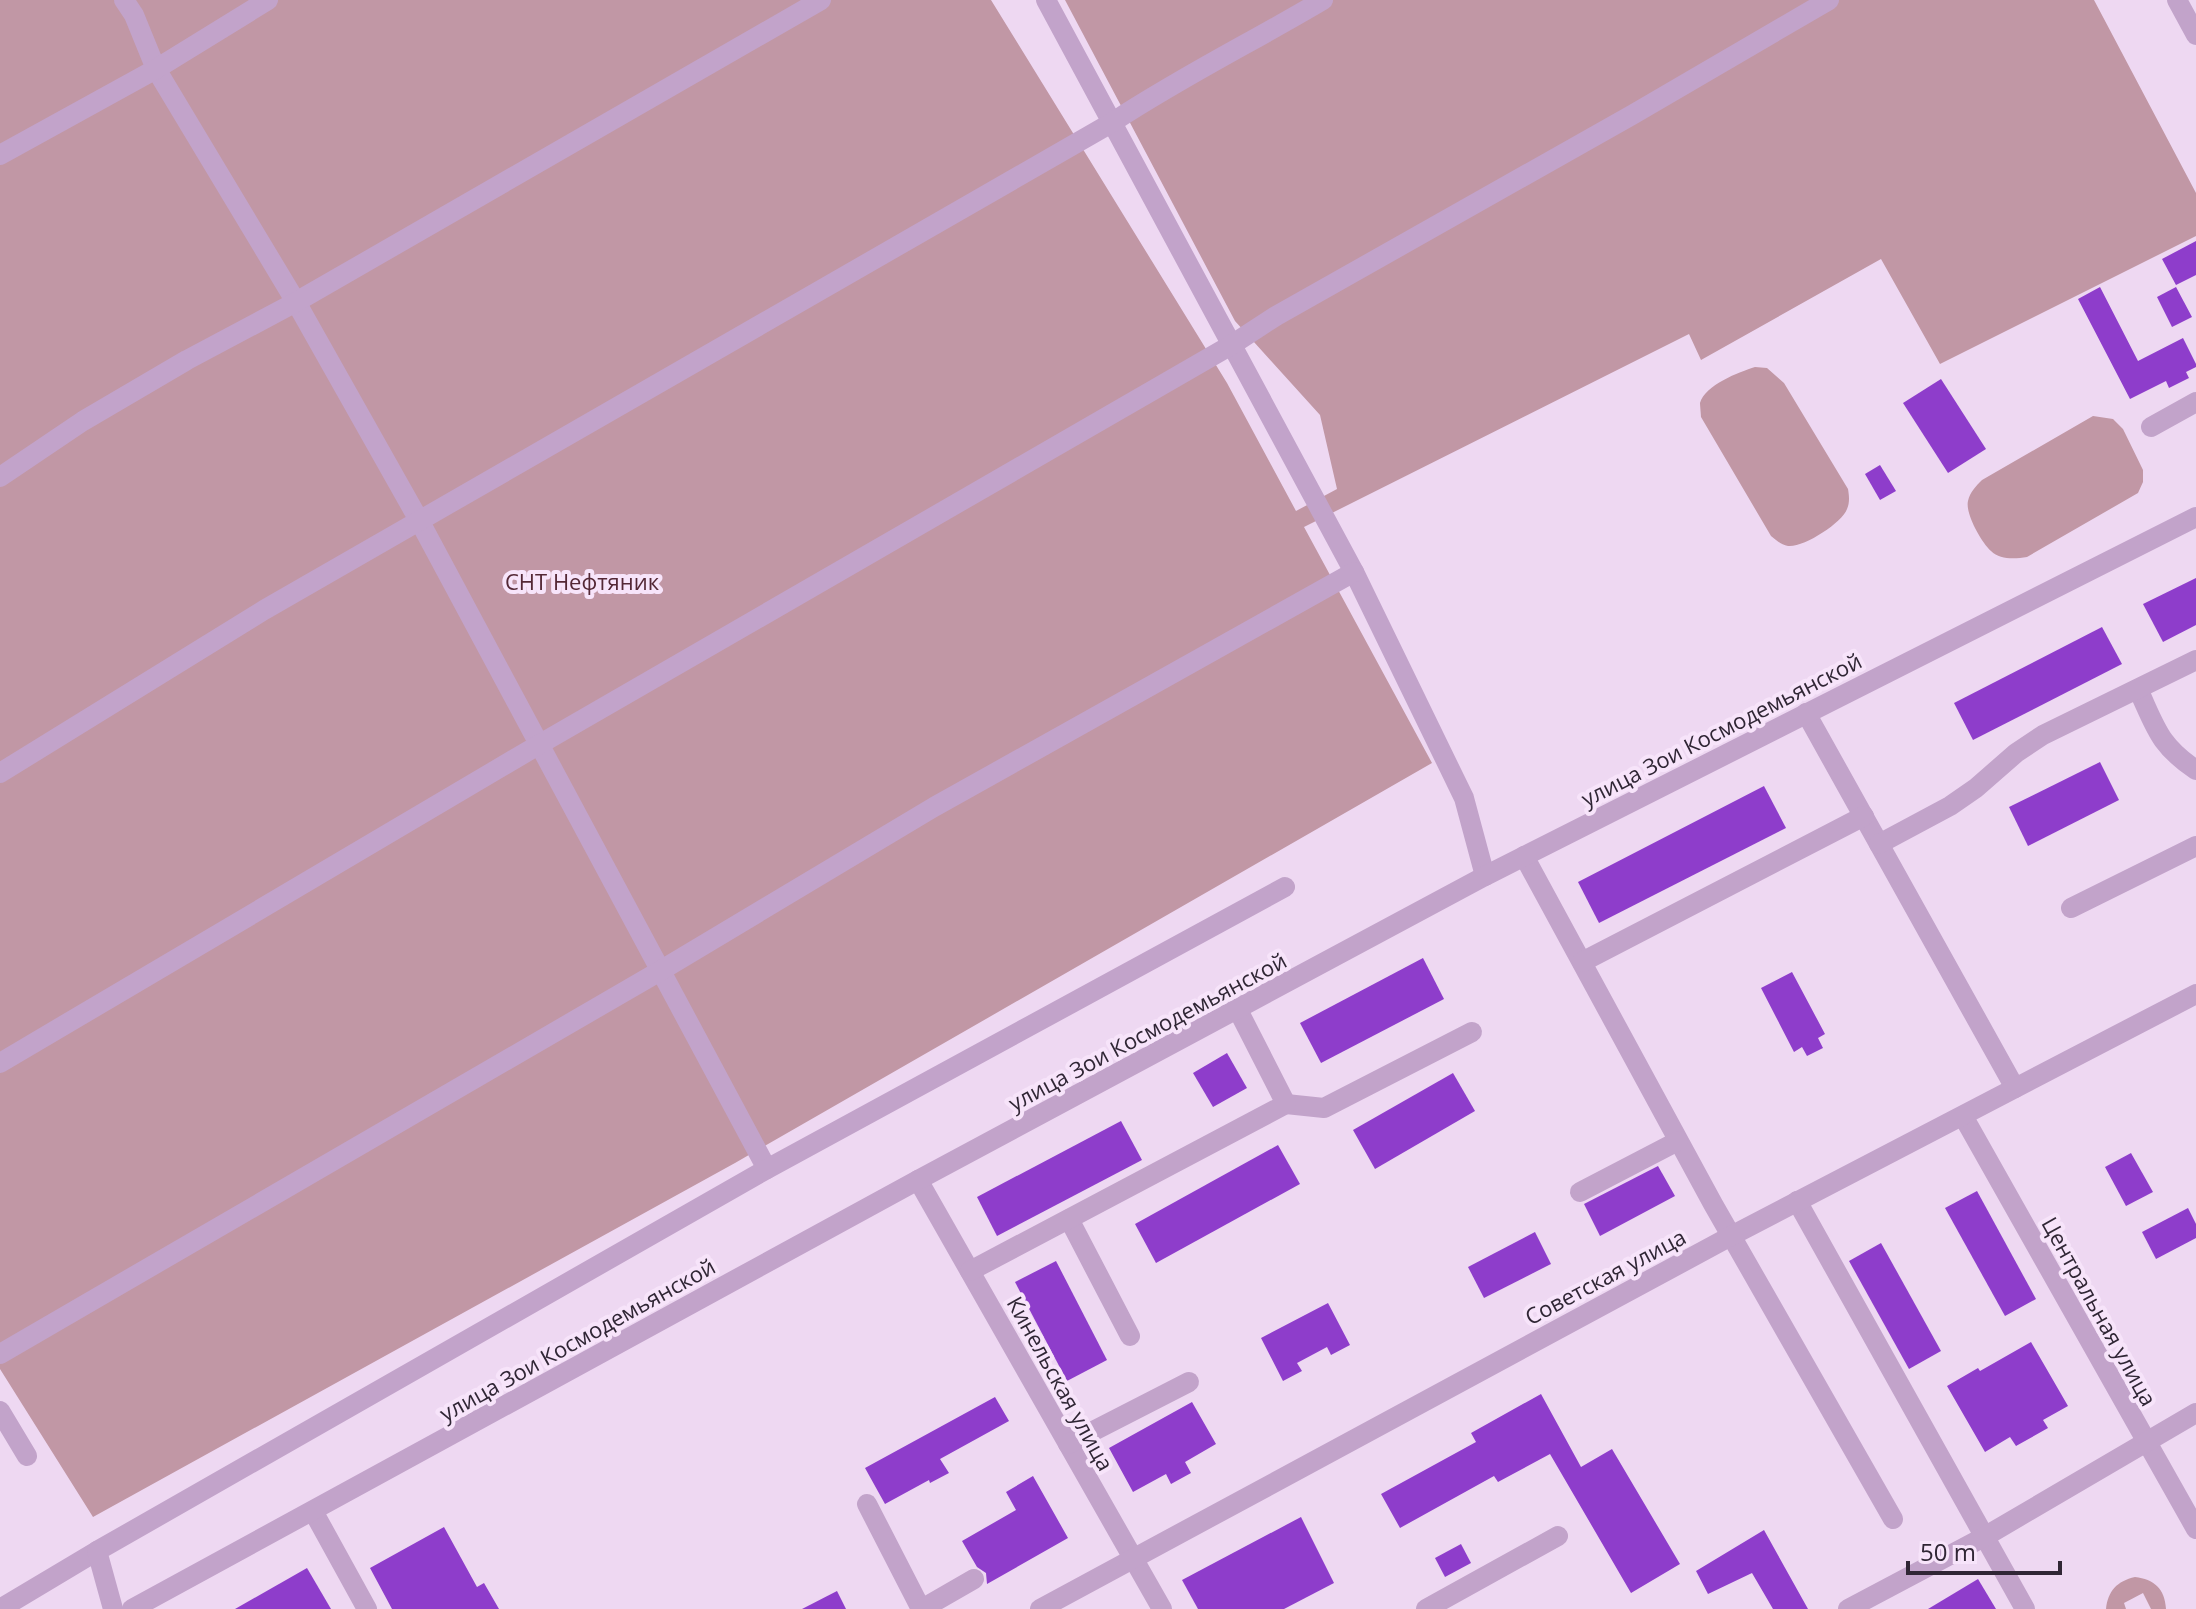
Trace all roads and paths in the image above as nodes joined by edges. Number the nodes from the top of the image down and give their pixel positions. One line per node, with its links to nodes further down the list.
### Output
1 (124, 0): 9 (street)
2 (268, 0): 9 (street)
3 (821, 0): 12 (street)
4 (1046, 0): 10 (street)
5 (1323, 0): 10 (street)
6 (1829, 0): 13 (street)
7 (2177, 0): 8 (street)
8 (2196, 35)
9 (156, 69): 11 (street); 12 (street)
10 (1113, 122): 13 (street); 18 (street)
11 (0, 155)
12 (296, 302): 16 (street); 18 (street)
13 (1233, 344): 19 (street); 23 (street)
14 (2195, 407): 15 (street)
15 (2151, 427)
16 (0, 477)
17 (2196, 517): 22 (street, улица Зои Космодемьянской)
18 (420, 522): 23 (street); 25 (street)
19 (1354, 572): 30 (street); 34 (street)
20 (2196, 660): 21 (street)
21 (2138, 689): 24 (street); 27 (street)
22 (1806, 713): 26 (street); 29 (street, улица Зои Космодемьянской)
23 (540, 744): 34 (street); 38 (street)
24 (2196, 770)
25 (0, 773)
26 (1864, 816): 27 (street); 33 (street)
27 (1879, 844): 39 (street)
28 (2196, 846): 32 (street)
29 (1524, 856): 30 (street, улица Зои Космодемьянской); 33 (street)
30 (1485, 876): 36 (street, улица Зои Космодемьянской)
31 (1285, 887): 43 (street)
32 (2071, 908)
33 (1582, 962): 42 (street)
34 (660, 971): 43 (street); 51 (street)
35 (2196, 994): 39 (street, Советская улица)
36 (1238, 1010): 40 (street); 44 (street, улица Зои Космодемьянской)
37 (1472, 1032): 40 (street)
38 (0, 1063)
39 (2015, 1088): 41 (street, Советская улица)
40 (1286, 1104): 47 (street)
41 (1963, 1116): 46 (street, Советская улица); 55 (street, Центральная улица)
42 (1678, 1141): 45 (street); 48 (street)
43 (767, 1169): 64 (street)
44 (918, 1180): 49 (street, Кинельская улица); 59 (street, улица Зои Космодемьянской)
45 (1580, 1192)
46 (1797, 1201): 48 (street, Советская улица); 63 (street)
47 (1069, 1219): 49 (street); 50 (street)
48 (1731, 1236): 60 (street); 65 (street, Советская улица)
49 (970, 1271): 56 (street, Кинельская улица)
50 (1130, 1336)
51 (0, 1354)
52 (1189, 1382): 56 (street)
53 (0, 1411): 57 (street)
54 (2196, 1413): 55 (street)
55 (2147, 1441): 61 (street, Центральная улица); 63 (street)
56 (1068, 1444): 65 (street, Кинельская улица)
57 (27, 1456)
58 (867, 1504): 71 (street)
59 (313, 1511): 69 (street, улица Зои Космодемьянской); 70 (street)
60 (1893, 1519)
61 (2196, 1529)
62 (1558, 1536): 74 (street)
63 (1984, 1537): 75 (street); 76 (street)
64 (97, 1551): 67 (street); 68 (street)
65 (1132, 1558): 72 (street, Советская улица); 73 (street, Кинельская улица)
66 (974, 1579): 71 (street)
67 (3, 1606)
68 (113, 1609)
69 (132, 1609)
70 (367, 1609)
71 (921, 1609)
72 (1040, 1609)
73 (1162, 1609)
74 (1426, 1609)
75 (1848, 1609)
76 (2025, 1609)

